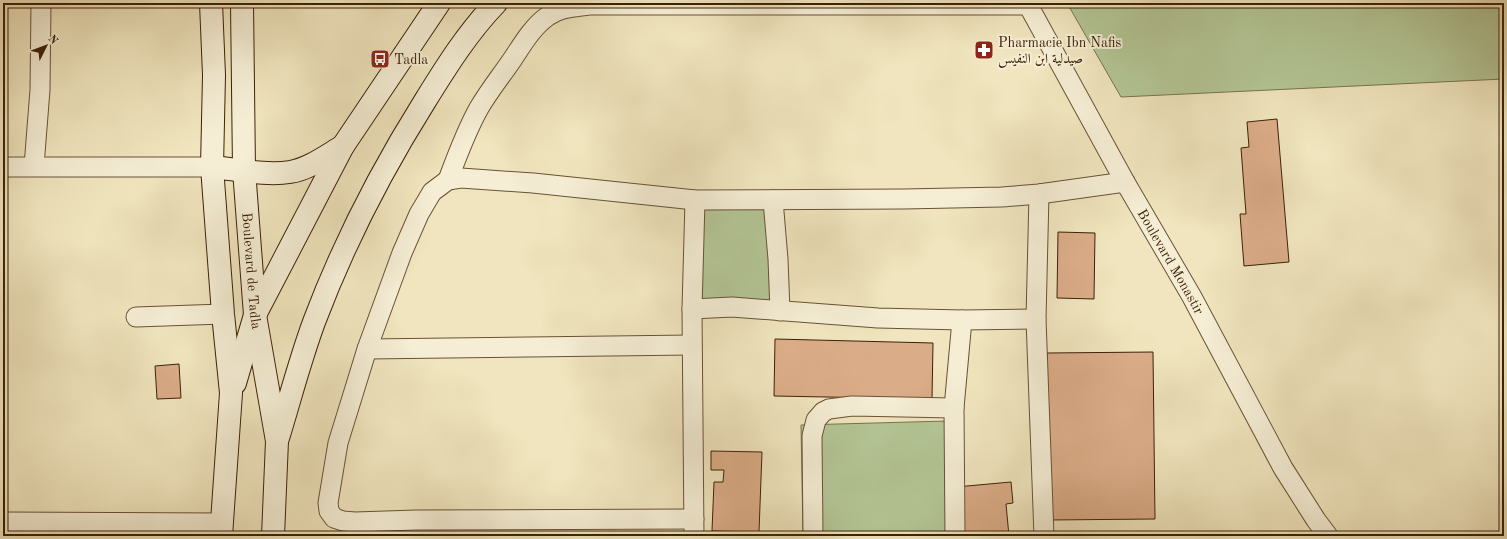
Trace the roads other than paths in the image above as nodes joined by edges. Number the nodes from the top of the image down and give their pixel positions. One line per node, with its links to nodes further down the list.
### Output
1 (42, 3): 8 (street)
2 (211, 3): 10 (main road)
3 (242, 3): 11 (main road, Boulevard de Tadla)
4 (439, 3): 7 (main road)
5 (496, 3): 28 (main road)
6 (1028, 4): 12 (street); 13 (street, Boulevard Monastir)
7 (343, 146): 11 (main road); 20 (main road)
8 (34, 166): 9 (street); 10 (street)
9 (3, 167)
10 (212, 167): 11 (main road); 19 (main road)
11 (244, 170): 20 (main road, Boulevard de Tadla)
12 (448, 180): 15 (street); 25 (street)
13 (1125, 182): 14 (street); 29 (street, Boulevard Monastir)
14 (1039, 194): 16 (street); 22 (street)
15 (695, 200): 16 (street); 17 (street)
16 (773, 200): 18 (street)
17 (692, 309): 18 (street); 24 (street)
18 (780, 311): 23 (street)
19 (224, 314): 21 (street); 26 (main road)
20 (255, 315): 26 (main road); 28 (main road, Boulevard de Tadla)
21 (136, 317)
22 (1036, 319): 23 (street); 36 (street)
23 (962, 320): 27 (street)
24 (692, 345): 25 (street); 31 (street)
25 (367, 348): 31 (street)
26 (231, 393): 32 (main road)
27 (954, 408): 34 (street); 35 (street)
28 (277, 441): 33 (main road, Boulevard de Tadla)
29 (1316, 520): 37 (street, Boulevard Monastir); 38 (street, Boulevard Monastir)
30 (3, 522): 32 (street)
31 (694, 528)
32 (221, 529)
33 (273, 536)
34 (813, 536)
35 (954, 536)
36 (1044, 536)
37 (1328, 536)
38 (1335, 536)

